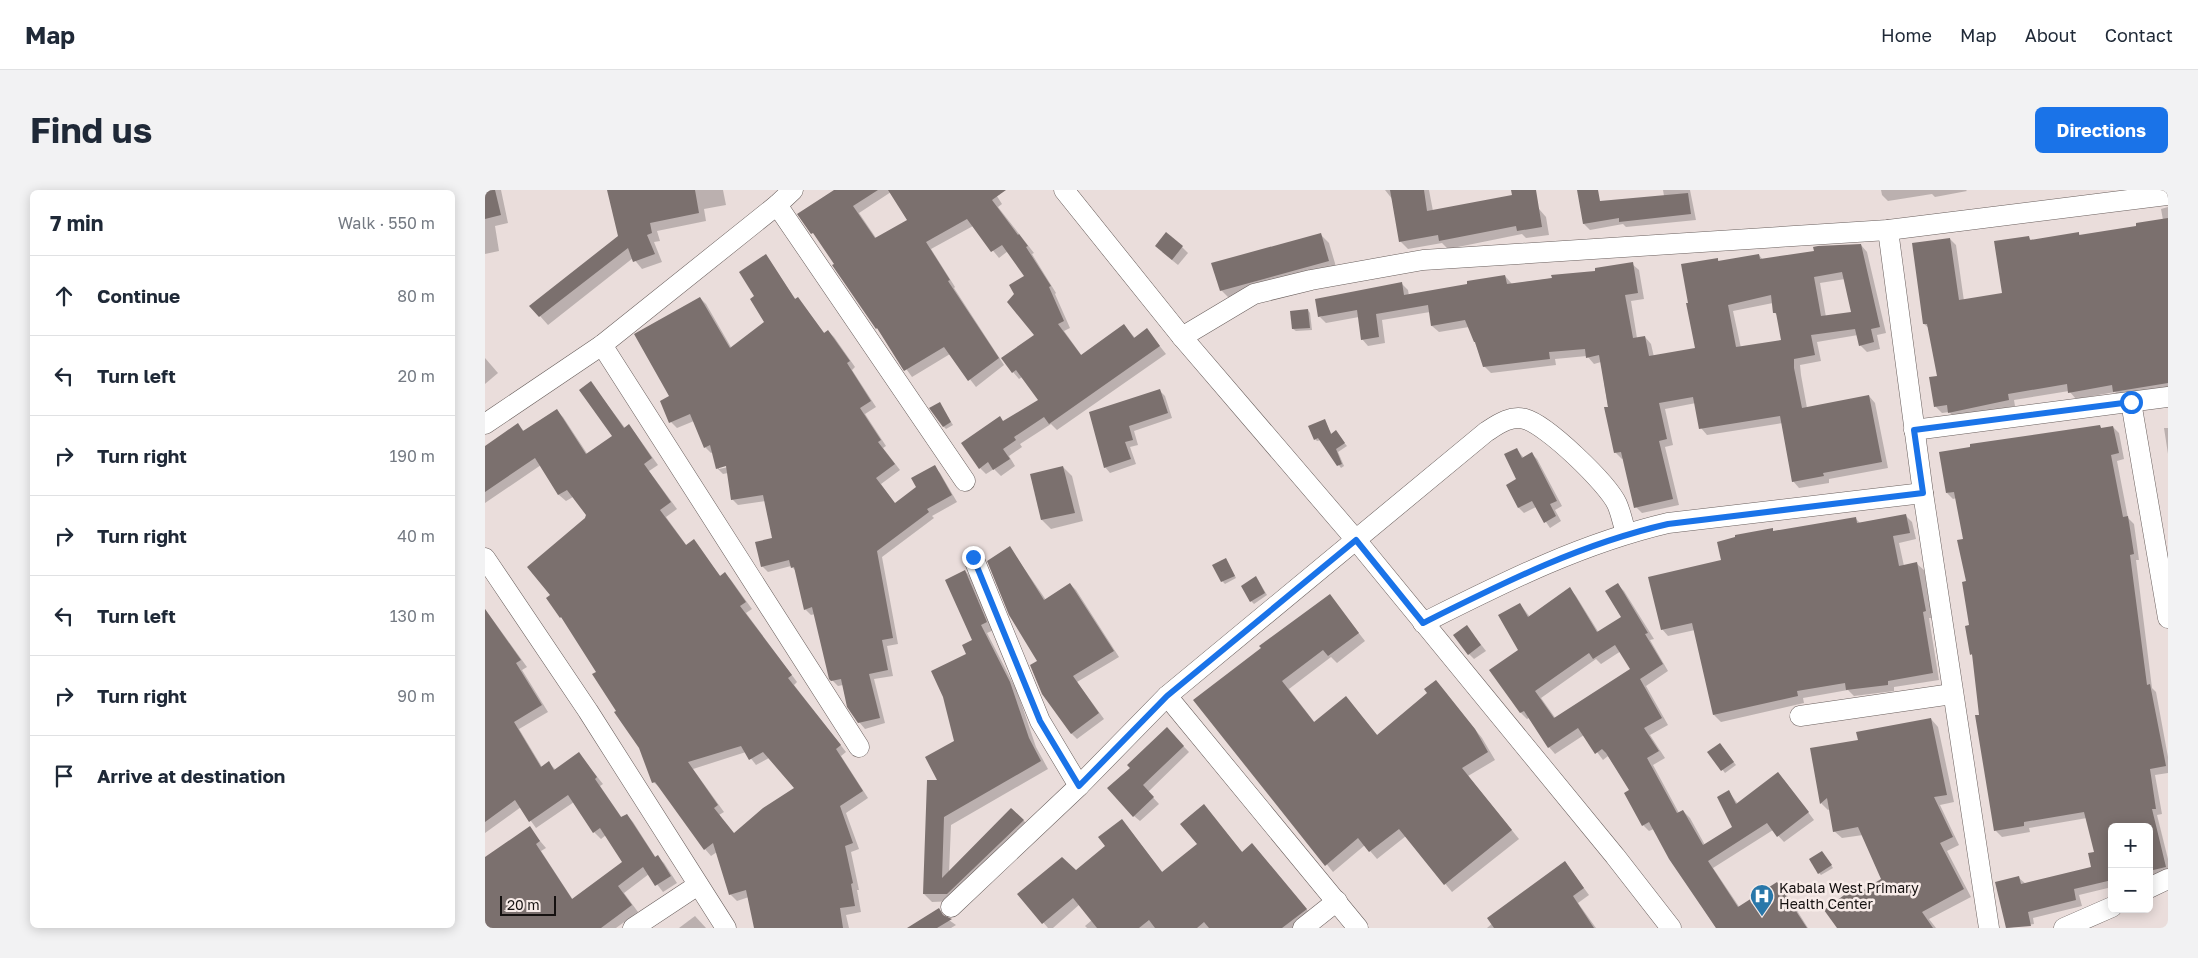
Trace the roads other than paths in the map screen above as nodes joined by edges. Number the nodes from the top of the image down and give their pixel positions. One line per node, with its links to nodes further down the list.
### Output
1 (793, 190): 4 (street)
2 (1064, 190): 6 (street)
3 (2168, 195): 5 (street)
4 (777, 205): 7 (street); 12 (street)
5 (1888, 230): 6 (street); 11 (street)
6 (1181, 337): 15 (street)
7 (602, 344): 10 (street); 23 (street)
8 (2168, 397): 9 (street)
9 (2131, 402): 11 (street); 18 (street)
10 (485, 424)
11 (1914, 430): 13 (street)
12 (965, 481)
13 (1923, 493): 14 (street); 20 (street)
14 (1626, 533): 15 (street); 19 (street)
15 (1356, 540): 19 (street); 21 (street)
16 (973, 557): 24 (street)
17 (485, 558): 26 (street)
18 (2168, 618)
19 (1423, 623): 35 (street)
20 (1952, 694): 22 (street); 36 (street)
21 (1167, 696): 24 (street); 28 (street)
22 (1800, 716)
23 (859, 747)
24 (1079, 786): 29 (street)
25 (2168, 879): 27 (street)
26 (698, 885): 31 (street); 32 (street)
27 (2153, 886)
28 (1337, 901): 33 (street); 34 (street)
29 (951, 906)
30 (2108, 909): 37 (street)
31 (633, 928)
32 (726, 928)
33 (1303, 928)
34 (1358, 928)
35 (1671, 928)
36 (1989, 928)
37 (2064, 928)

